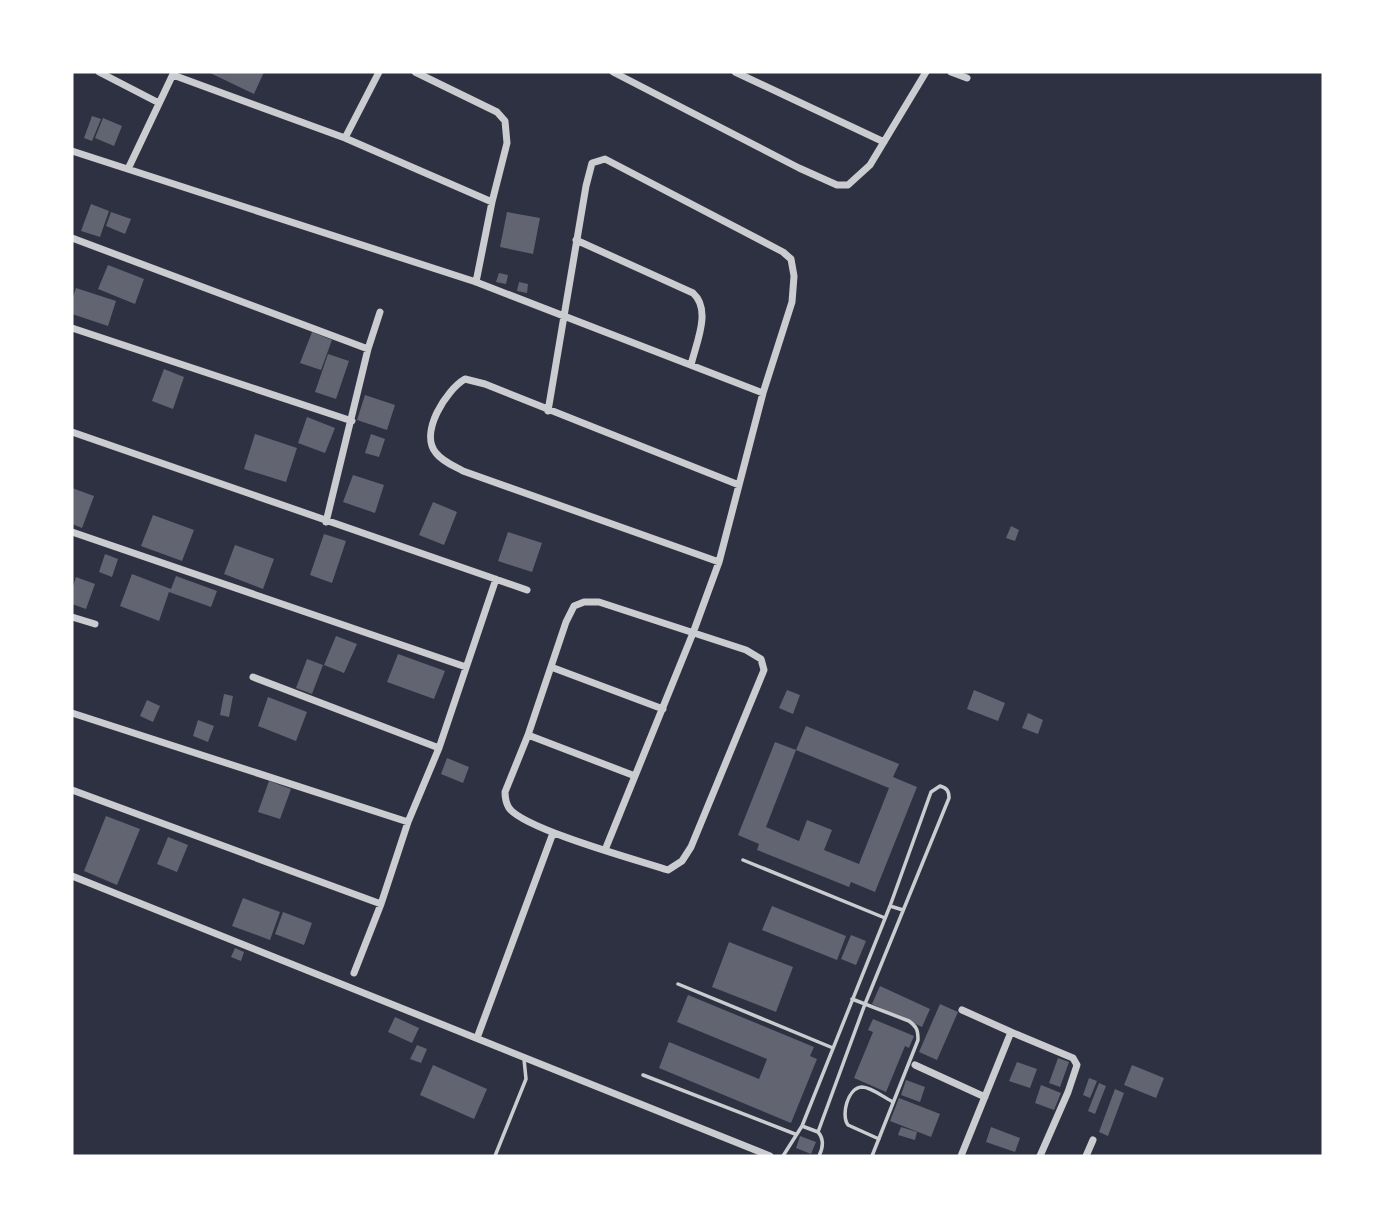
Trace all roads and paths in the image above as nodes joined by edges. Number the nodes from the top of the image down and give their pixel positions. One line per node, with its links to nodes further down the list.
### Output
1 (99, 72): 10 (street)
2 (379, 72): 11 (street)
3 (415, 72): 15 (street)
4 (613, 72): 12 (street)
5 (735, 72): 12 (street)
6 (926, 72): 12 (street)
7 (951, 72): 9 (street)
8 (173, 73): 10 (street); 11 (street)
9 (967, 78)
10 (159, 103): 14 (street)
11 (345, 138): 15 (street)
12 (884, 142)
13 (72, 151): 14 (street)
14 (128, 169): 18 (street)
15 (492, 202): 18 (street)
16 (72, 238): 22 (street)
17 (576, 240): 20 (street); 23 (street); 24 (street)
18 (476, 282): 20 (street)
19 (380, 312): 22 (street)
20 (564, 316): 23 (street); 25 (street)
21 (72, 328): 26 (street)
22 (368, 349): 26 (street)
23 (691, 365): 24 (street)
24 (763, 393): 28 (street)
25 (548, 411): 28 (street); 31 (street)
26 (352, 421): 29 (street)
27 (72, 432): 29 (street)
28 (739, 485): 31 (street)
29 (326, 522): 32 (street)
30 (72, 532): 37 (street)
31 (719, 562): 36 (street)
32 (496, 579): 33 (street); 37 (street)
33 (527, 590)
34 (72, 617): 35 (street)
35 (95, 624)
36 (693, 633): 38 (street); 40 (street); 48 (street)
37 (466, 667): 43 (street)
38 (551, 667): 40 (street); 42 (street)
39 (253, 677): 43 (street)
40 (663, 709): 44 (street)
41 (72, 713): 46 (street)
42 (528, 735): 44 (street); 47 (street)
43 (439, 748): 46 (street)
44 (635, 776): 48 (street)
45 (72, 790): 51 (street)
46 (408, 822): 51 (street)
47 (553, 833): 48 (street); 61 (street)
48 (605, 850)
49 (743, 860): 54 (lane)
50 (72, 876): 61 (street)
51 (381, 904): 55 (street)
52 (890, 906): 53 (lane); 53 (lane); 54 (lane)
53 (903, 910): 58 (lane)
54 (885, 918): 57 (lane)
55 (354, 973)
56 (678, 984): 62 (lane)
57 (852, 999): 58 (lane); 62 (lane)
58 (865, 1004): 67 (lane); 69 (lane)
59 (962, 1010): 60 (street)
60 (1011, 1032): 66 (street); 79 (street)
61 (477, 1038): 63 (street)
62 (833, 1048): 68 (lane)
63 (524, 1057): 73 (lane); 74 (street)
64 (915, 1065): 66 (street)
65 (643, 1075): 70 (lane)
66 (985, 1097): 78 (street)
67 (893, 1102): 71 (lane); 71 (lane)
68 (802, 1126): 69 (lane); 70 (lane)
69 (818, 1132): 76 (lane)
70 (795, 1134): 75 (lane)
71 (879, 1139): 77 (lane)
72 (1093, 1140): 80 (street)
73 (495, 1156)
74 (770, 1156)
75 (783, 1156)
76 (819, 1156)
77 (872, 1156)
78 (961, 1156)
79 (1040, 1156)
80 (1086, 1156)

